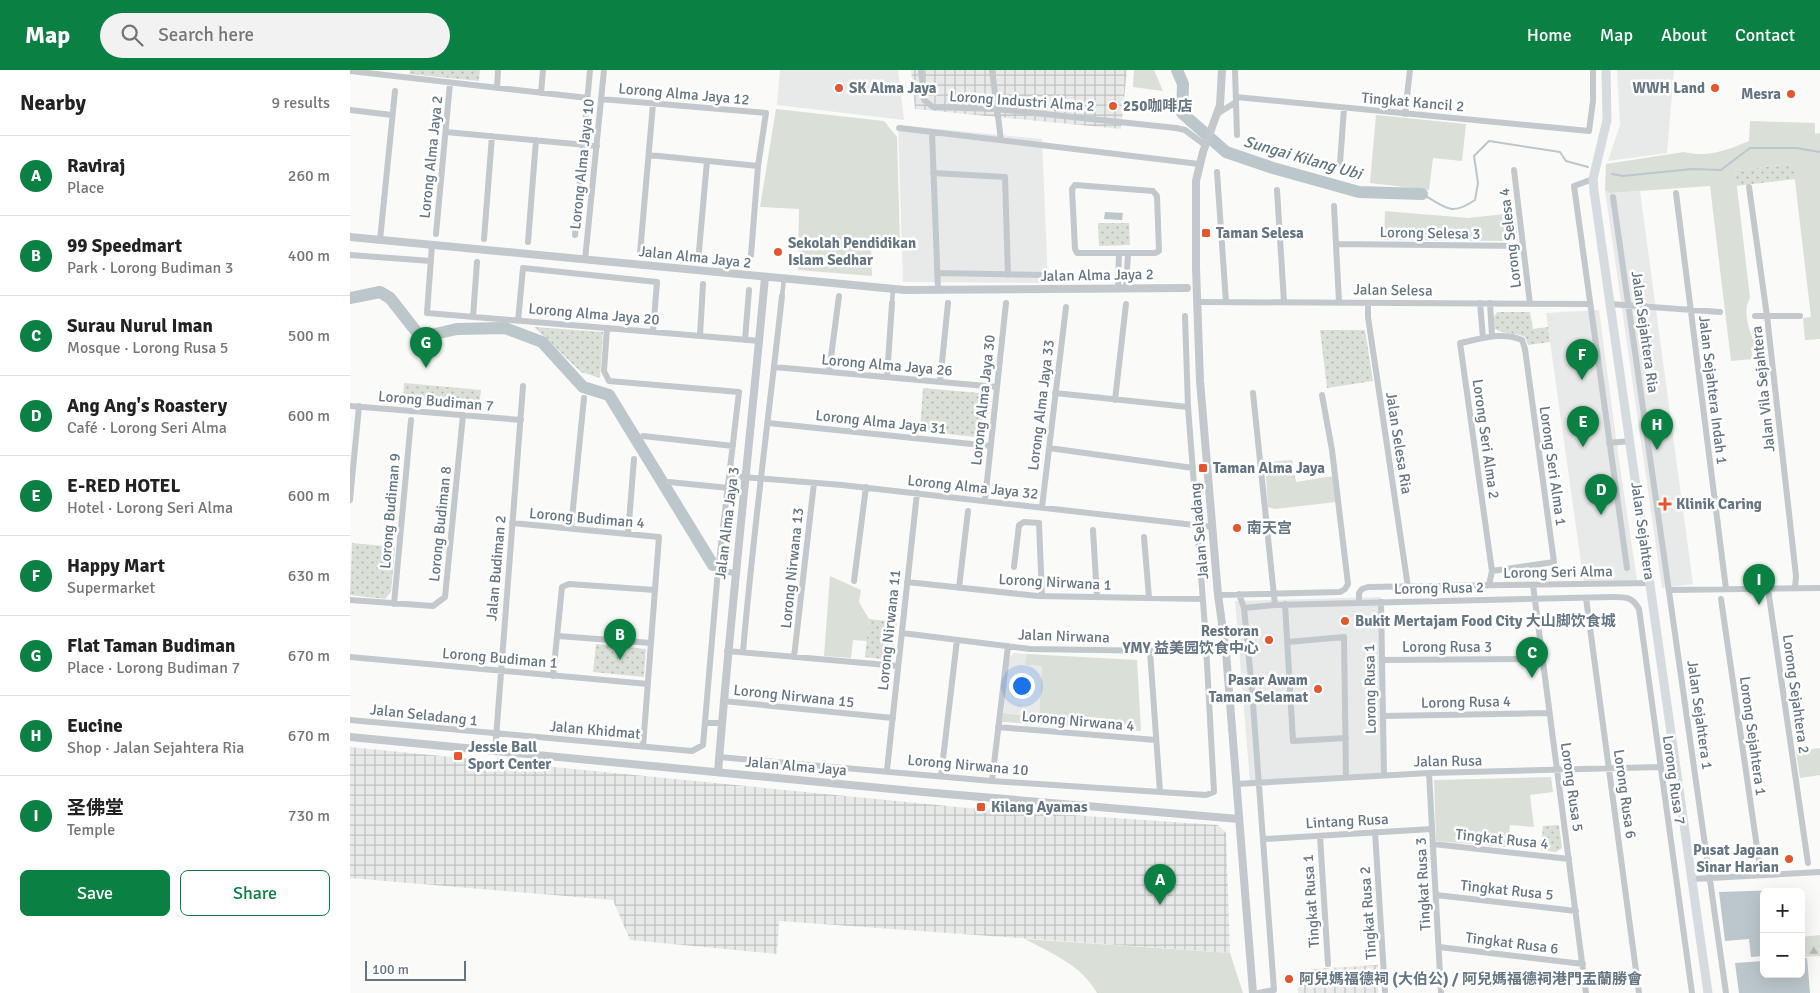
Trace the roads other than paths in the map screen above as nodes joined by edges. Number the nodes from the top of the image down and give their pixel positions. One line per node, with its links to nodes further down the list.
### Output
1 (406, 70): 15 (street)
2 (498, 70): 17 (street)
3 (543, 70): 19 (street)
4 (590, 70): 20 (street, Lorong Alma Jaya 10)
5 (604, 70): 21 (street, Lorong Alma Jaya 10)
6 (921, 70): 25 (street, Lorong Industri Alma 2)
7 (992, 70): 25 (street)
8 (1222, 70): 29 (street, Jalan Seladang)
9 (1235, 70): 22 (street)
10 (1410, 70): 27 (street)
11 (1592, 70): 27 (street, Tingkat Kancil 2)
12 (1606, 70): 48 (main road, Jalan Sejahtera)
13 (350, 71): 14 (street)
14 (360, 71): 15 (street)
15 (406, 78): 16 (street)
16 (450, 83): 17 (street); 31 (street, Lorong Alma Jaya 2)
17 (497, 88): 19 (street)
18 (395, 92): 28 (street)
19 (541, 93): 20 (street)
20 (588, 98): 38 (street, Lorong Alma Jaya 10)
21 (601, 99): 23 (street, Lorong Alma Jaya 12); 39 (street, Lorong Alma Jaya 10)
22 (1236, 100): 24 (street, Tingkat Kancil 2); 29 (street); 33 (street)
23 (653, 104): 40 (street); 44 (street, Lorong Alma Jaya 12)
24 (1344, 108): 27 (street, Tingkat Kancil 2); 43 (street)
25 (996, 109): 36 (street); 37 (street, Lorong Industri Alma 2)
26 (350, 110): 28 (street)
27 (1405, 114)
28 (392, 115): 58 (street)
29 (1217, 116): 37 (street, Jalan Seladang)
30 (899, 128): 32 (street)
31 (446, 132): 34 (street); 54 (street, Lorong Alma Jaya 2)
32 (932, 132): 36 (street); 47 (street)
33 (1237, 135)
34 (492, 136): 35 (street); 57 (street)
35 (536, 140): 38 (street); 59 (street)
36 (1001, 140): 42 (street)
37 (1206, 143): 42 (street, Jalan Seladang)
38 (583, 145): 39 (street); 55 (street, Lorong Alma Jaya 10)
39 (597, 146): 69 (street, Lorong Alma Jaya 10)
40 (649, 155): 41 (street); 64 (street)
41 (707, 161): 44 (street); 63 (street)
42 (1199, 164): 72 (street, Jalan Seladang)
43 (1340, 164)
44 (758, 166): 68 (street)
45 (1514, 170): 62 (street, Lorong Selesa 4)
46 (1217, 172): 87 (street)
47 (933, 173): 73 (street); 74 (street)
48 (1594, 177): 98 (street); 99 (main road, Jalan Sejahtera)
49 (1749, 187): 107 (street, Jalan Vila Sejahtera)
50 (1277, 190): 88 (street)
51 (1676, 193): 102 (street, Jalan Sejahtera Indah 1)
52 (1614, 197): 100 (street, Jalan Sejahtera Ria)
53 (1334, 206): 60 (street)
54 (436, 234)
55 (575, 235)
56 (350, 238): 58 (street, Jalan Alma Jaya 2)
57 (484, 238)
58 (380, 240): 61 (street, Jalan Alma Jaya 2)
59 (528, 242)
60 (1336, 244): 62 (street, Lorong Selesa 3); 89 (street)
61 (432, 245): 69 (street, Jalan Alma Jaya 2); 70 (street)
62 (1523, 246): 97 (street, Lorong Selesa 4)
63 (699, 250)
64 (640, 253)
65 (1120, 253): 66 (street); 66 (street); 79 (street)
66 (1128, 253): 79 (street)
67 (350, 255): 70 (street)
68 (751, 255)
69 (585, 260): 76 (street, Jalan Alma Jaya 2)
70 (431, 261): 109 (street, Lorong Alma Jaya 20)
71 (477, 262): 109 (street)
72 (1196, 268): 80 (street); 86 (street, Jalan Seladang)
73 (937, 273): 74 (street); 83 (street)
74 (1008, 275): 75 (street)
75 (1044, 275)
76 (765, 278): 77 (street, Jalan Alma Jaya 2); 117 (street, Jalan Alma Jaya 3)
77 (784, 279): 81 (street, Jalan Alma Jaya 2); 84 (street)
78 (703, 284): 113 (street)
79 (1122, 288): 80 (street, Jalan Alma Jaya 2); 83 (street, Jalan Alma Jaya 2)
80 (1187, 288): 104 (street)
81 (893, 289): 83 (street, Jalan Alma Jaya 2); 90 (street)
82 (749, 290): 116 (street)
83 (938, 290)
84 (782, 296): 118 (street, Jalan Alma Jaya 3)
85 (839, 296): 119 (street)
86 (1197, 302): 87 (street, Jalan Selesa); 104 (street, Jalan Seladang)
87 (1226, 302): 88 (street, Jalan Selesa)
88 (1284, 302): 89 (street, Jalan Selesa)
89 (1339, 302): 93 (street, Jalan Selesa)
90 (892, 303): 120 (street)
91 (948, 303): 121 (street)
92 (1006, 303): 123 (street, Lorong Alma Jaya 30)
93 (1368, 303): 94 (street, Jalan Selesa); 173 (street, Jalan Selesa Ria)
94 (1480, 303): 95 (street, Jalan Selesa); 115 (street)
95 (1490, 303): 97 (street, Jalan Selesa); 114 (street)
96 (1126, 304): 128 (street)
97 (1530, 304): 98 (street, Jalan Selesa)
98 (1589, 304): 138 (street, Lorong Seri Alma)
99 (1610, 304): 100 (street); 137 (main road, Jalan Sejahtera)
100 (1628, 306): 102 (street); 179 (street, Jalan Sejahtera Ria)
101 (1066, 307): 124 (street, Lorong Alma Jaya 33)
102 (1690, 310): 103 (street); 176 (street, Jalan Sejahtera Indah 1)
103 (1720, 312)
104 (1198, 314): 158 (street, Jalan Seladang)
105 (1185, 316): 131 (street, Jalan Seladang)
106 (1755, 316): 107 (street)
107 (1767, 316): 108 (street); 175 (street, Jalan Vila Sejahtera)
108 (1800, 316)
109 (473, 317): 110 (street, Lorong Alma Jaya 20)
110 (518, 320): 111 (street, Lorong Alma Jaya 20); 112 (street, Jalan Alma Jaya 2)
111 (607, 328): 112 (street, Lorong Alma Jaya 20); 139 (street, Jalan Alma Jaya 3)
112 (653, 332): 113 (street, Lorong Alma Jaya 20)
113 (700, 336): 116 (street, Lorong Alma Jaya 20)
114 (1492, 336): 115 (street, Lorong Seri Alma 2); 166 (street, Lorong Seri Alma 1)
115 (1483, 338): 166 (street, Lorong Seri Alma 2)
116 (745, 340): 117 (street, Lorong Alma Jaya 20)
117 (760, 341): 145 (street, Jalan Alma Jaya 3)
118 (774, 367): 119 (street, Lorong Alma Jaya 26); 135 (street, Jalan Alma Jaya 3)
119 (829, 372): 120 (street, Lorong Alma Jaya 26)
120 (887, 377): 121 (street, Lorong Alma Jaya 26)
121 (940, 382): 123 (street, Lorong Alma Jaya 26)
122 (524, 386): 134 (street, Jalan Budiman 2)
123 (997, 387): 140 (street, Lorong Alma Jaya 30)
124 (1055, 393): 128 (street); 141 (street, Lorong Alma Jaya 33)
125 (1253, 393): 182 (street)
126 (1322, 395): 181 (street)
127 (584, 398): 159 (street)
128 (1115, 400): 131 (street)
129 (350, 406): 130 (street, Lorong Budiman 7)
130 (359, 406): 132 (street, Lorong Budiman 7); 152 (street)
131 (1188, 407): 143 (street, Jalan Seladang)
132 (464, 416): 134 (street, Lorong Budiman 7); 197 (street, Lorong Budiman 8)
133 (411, 420): 197 (street, Lorong Budiman 9)
134 (521, 420): 156 (street, Jalan Budiman 2)
135 (768, 423): 140 (street, Lorong Alma Jaya 31); 146 (street, Jalan Alma Jaya 3)
136 (644, 436): 139 (street)
137 (1630, 441): 138 (street); 170 (main road, Jalan Sejahtera)
138 (1609, 443): 164 (street, Lorong Seri Alma)
139 (733, 446): 144 (street, Jalan Alma Jaya 3)
140 (991, 446): 153 (street, Lorong Alma Jaya 30)
141 (1049, 448): 143 (street); 154 (street, Lorong Alma Jaya 33)
142 (634, 459): 161 (street)
143 (1193, 468): 157 (street, Jalan Seladang)
144 (730, 476): 145 (street, Lorong Alma Jaya 32); 150 (street, Jalan Alma Jaya 3)
145 (747, 477): 146 (street, Lorong Alma Jaya 32); 167 (street, Jalan Alma Jaya 3)
146 (762, 478): 148 (street, Lorong Alma Jaya 32); 209 (street, Jalan Alma Jaya 3)
147 (669, 482): 150 (street)
148 (814, 483): 149 (street, Lorong Alma Jaya 32); 213 (street, Lorong Nirwana 13)
149 (866, 487): 151 (street, Lorong Alma Jaya 32); 168 (street)
150 (729, 488): 165 (street, Jalan Alma Jaya 3)
151 (917, 493): 153 (street, Lorong Alma Jaya 32); 169 (street, Lorong Nirwana 11)
152 (350, 500)
153 (985, 500): 154 (street, Lorong Alma Jaya 32)
154 (1042, 507): 157 (street, Lorong Alma Jaya 32)
155 (968, 511): 174 (street)
156 (512, 523): 159 (street, Lorong Budiman 4); 217 (street, Jalan Budiman 2)
157 (1196, 525): 158 (street, Lorong Alma Jaya 32); 191 (street, Jalan Seladang)
158 (1212, 527): 184 (street, Jalan Seladang)
159 (571, 528): 161 (street, Lorong Budiman 4)
160 (1093, 530): 186 (street)
161 (628, 534): 178 (street, Lorong Budiman 4)
162 (1144, 537): 187 (street)
163 (1014, 567): 185 (street)
164 (1627, 568)
165 (718, 570): 167 (street); 226 (street, Jalan Alma Jaya 3)
166 (1492, 571): 171 (street)
167 (734, 573): 207 (street, Jalan Alma Jaya 3)
168 (854, 581)
169 (907, 582): 174 (street, Lorong Nirwana 1); 201 (street, Lorong Nirwana 11)
170 (1650, 583): 172 (street, Lorong Seri Alma); 261 (main road, Jalan Sejahtera)
171 (1489, 585): 172 (street, Lorong Seri Alma); 173 (street, Lorong Seri Alma)
172 (1532, 585): 188 (street, Lorong Rusa 5)
173 (1408, 586): 194 (street, Lorong Seri Alma)
174 (959, 588): 185 (street, Lorong Nirwana 1)
175 (1795, 588): 177 (street); 180 (street)
176 (1726, 589): 177 (street); 179 (street)
177 (1768, 589): 257 (street, Lorong Sejahtera 2)
178 (655, 590): 202 (street); 205 (street)
179 (1669, 590): 260 (street, Jalan Sejahtera 1)
180 (1820, 590)
181 (1340, 592): 182 (street); 196 (street)
182 (1274, 593): 183 (street); 199 (street)
183 (1239, 594): 184 (street); 200 (street)
184 (1218, 595): 211 (street, Jalan Seladang)
185 (1042, 596): 186 (street, Lorong Nirwana 1)
186 (1097, 597): 187 (street, Lorong Nirwana 1)
187 (1149, 598): 191 (street, Lorong Nirwana 1)
188 (1534, 598): 189 (street, Lorong Rusa 2); 195 (street, Lorong Rusa 2); 214 (street, Lorong Rusa 5)
189 (1586, 598): 192 (street, Lorong Rusa 2); 237 (street, Lorong Rusa 6)
190 (350, 600): 197 (street, Lorong Budiman 8)
191 (1202, 600): 210 (street, Jalan Seladang)
192 (1634, 600): 236 (street, Lorong Rusa 7)
193 (1721, 600): 259 (street, Lorong Sejahtera 1)
194 (1359, 602): 195 (street, Lorong Rusa 2); 196 (street, Lorong Rusa 2)
195 (1381, 602): 215 (street, Lorong Rusa 1)
196 (1340, 603): 198 (street, Lorong Rusa 2)
197 (394, 604)
198 (1285, 604): 199 (street, Lorong Rusa 2); 204 (street)
199 (1275, 605): 200 (street, Lorong Rusa 2)
200 (1244, 608): 246 (street)
201 (902, 633): 203 (street, Jalan Nirwana); 216 (street, Lorong Nirwana 11)
202 (558, 636): 205 (street); 218 (street)
203 (957, 640): 206 (street, Jalan Nirwana); 243 (street)
204 (1288, 642): 230 (street); 230 (street)
205 (651, 643): 219 (street)
206 (1008, 646): 208 (street, Jalan Nirwana); 227 (street)
207 (727, 651): 209 (street); 220 (street, Jalan Alma Jaya 3)
208 (1150, 651): 210 (street, Jalan Nirwana); 231 (street)
209 (743, 652): 213 (street)
210 (1207, 652): 211 (street, Jalan Nirwana); 249 (street, Jalan Seladang)
211 (1226, 652): 247 (street, Jalan Seladang)
212 (350, 657): 217 (street, Lorong Budiman 1)
213 (794, 657): 216 (street)
214 (1542, 659): 215 (street, Lorong Rusa 3); 221 (street, Lorong Rusa 5)
215 (1382, 660): 222 (street, Lorong Rusa 1)
216 (898, 666): 223 (street, Lorong Nirwana 11)
217 (500, 671): 218 (street, Lorong Budiman 1); 228 (street, Jalan Budiman 2)
218 (553, 676): 219 (street, Lorong Budiman 1)
219 (648, 684): 232 (street)
220 (723, 701): 223 (street, Lorong Nirwana 15); 225 (street, Jalan Alma Jaya 3)
221 (1549, 713): 222 (street, Lorong Rusa 4); 239 (street, Lorong Rusa 5)
222 (1383, 716): 242 (street, Lorong Rusa 1)
223 (892, 718): 238 (street, Lorong Nirwana 11)
224 (350, 720): 228 (street, Jalan Seladang 1)
225 (721, 723): 226 (street); 235 (street, Jalan Alma Jaya 3)
226 (705, 724): 234 (street, Jalan Alma Jaya 3)
227 (998, 727): 231 (street, Lorong Nirwana 4); 245 (street)
228 (496, 734): 232 (street, Jalan Khidmat); 233 (street, Jalan Budiman 2)
229 (350, 737): 233 (street, Jalan Alma Jaya)
230 (1346, 738): 244 (street)
231 (1156, 740): 248 (street)
232 (643, 747): 234 (street, Jalan Khidmat)
233 (495, 751): 240 (street, Jalan Alma Jaya)
234 (692, 751)
235 (719, 757): 238 (street, Lorong Nirwana 10); 240 (street, Jalan Alma Jaya 3)
236 (1660, 767): 237 (street, Jalan Rusa); 273 (street, Lorong Rusa 7)
237 (1609, 769): 239 (street, Jalan Rusa); 272 (street, Lorong Rusa 6)
238 (887, 770): 243 (street, Lorong Nirwana 10)
239 (1557, 771): 241 (street, Jalan Rusa); 256 (street, Lorong Rusa 5)
240 (718, 772): 250 (street, Jalan Alma Jaya)
241 (1429, 773): 242 (street, Jalan Rusa); 251 (street, Tingkat Rusa 3)
242 (1384, 775): 244 (street, Jalan Rusa)
243 (941, 776): 245 (street, Lorong Nirwana 10)
244 (1346, 778): 246 (street, Jalan Rusa)
245 (992, 781): 248 (street, Lorong Nirwana 10)
246 (1259, 782): 247 (street, Jalan Rusa); 254 (street)
247 (1237, 784): 250 (street, Jalan Seladang)
248 (1160, 792): 249 (street, Lorong Nirwana 10)
249 (1214, 792)
250 (1239, 819): 268 (street, Jalan Seladang)
251 (1432, 829): 252 (street, Lintang Rusa); 255 (street, Tingkat Rusa 3)
252 (1375, 832): 253 (street, Lintang Rusa); 267 (street, Tingkat Rusa 2)
253 (1320, 836): 254 (street, Lintang Rusa); 265 (street, Tingkat Rusa 1)
254 (1264, 839): 269 (street)
255 (1433, 844): 256 (street, Tingkat Rusa 4); 262 (street, Tingkat Rusa 3)
256 (1569, 858): 263 (street, Lorong Rusa 5)
257 (1808, 863)
258 (1820, 872): 259 (street)
259 (1761, 876): 260 (street)
260 (1711, 878): 261 (street); 275 (street, Jalan Sejahtera 1)
261 (1692, 879): 274 (main road, Jalan Sejahtera)
262 (1436, 895): 263 (street, Tingkat Rusa 5); 264 (street, Tingkat Rusa 3)
263 (1576, 910): 266 (street, Lorong Rusa 5)
264 (1439, 947): 266 (street, Tingkat Rusa 6); 270 (street, Tingkat Rusa 3)
265 (1328, 964)
266 (1583, 964): 271 (street, Lorong Rusa 5)
267 (1385, 991)
268 (1253, 993)
269 (1258, 993)
270 (1441, 993)
271 (1586, 993)
272 (1639, 993)
273 (1692, 993)
274 (1708, 993)
275 (1726, 993)

